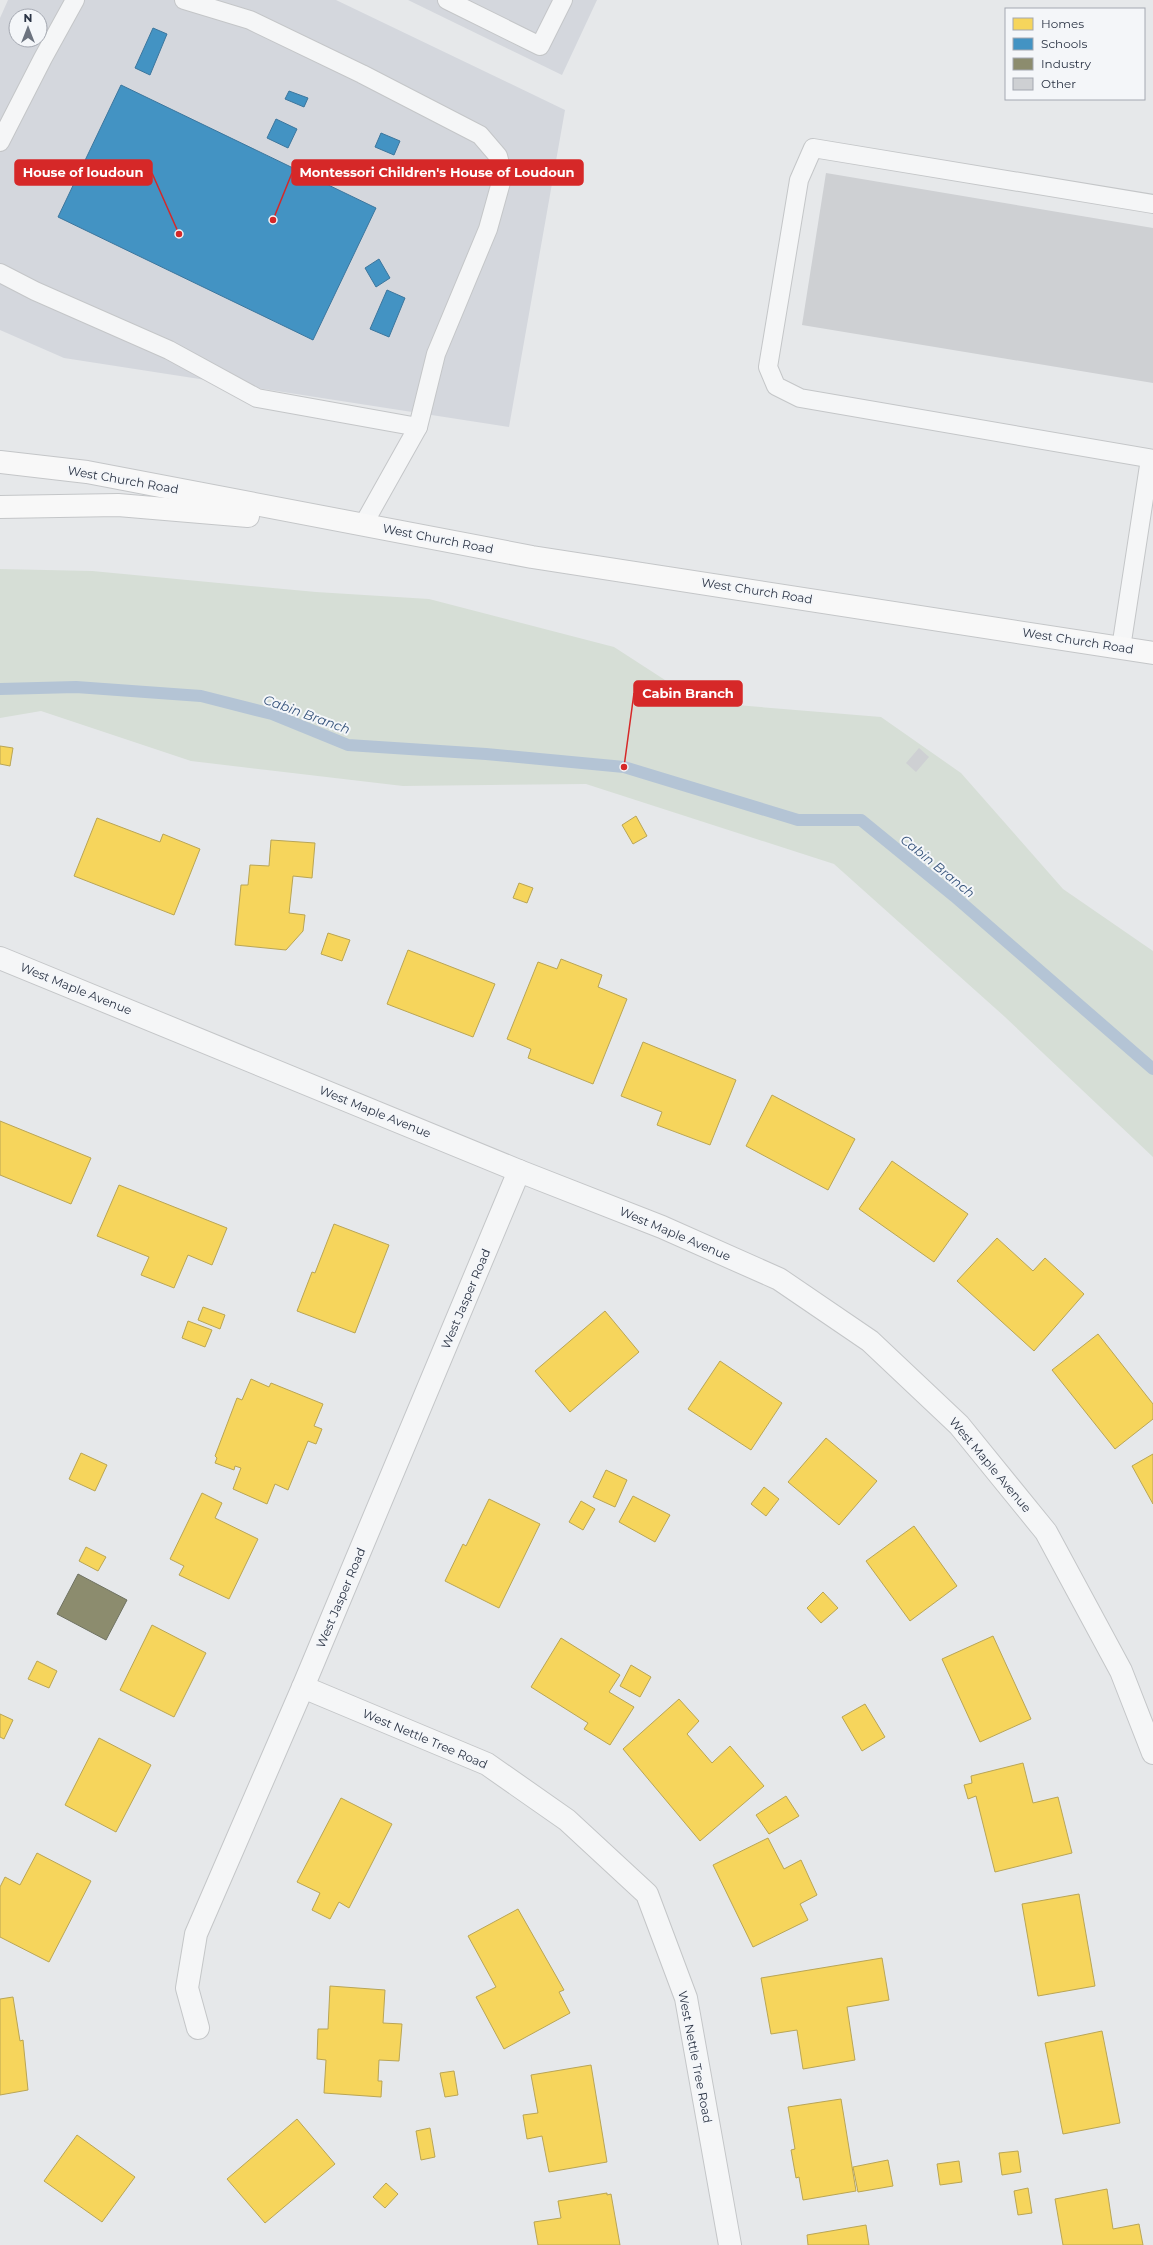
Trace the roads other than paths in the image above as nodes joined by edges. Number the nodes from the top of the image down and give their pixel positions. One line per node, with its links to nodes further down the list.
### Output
1 (75, 0): 5 (lane)
2 (184, 0): 8 (lane)
3 (447, 0): 4 (lane)
4 (563, 0)
5 (0, 142)
6 (1153, 204): 9 (lane)
7 (0, 273): 8 (lane)
8 (418, 427): 12 (lane)
9 (1151, 459): 13 (lane)
10 (0, 462): 12 (main road, West Church Road)
11 (0, 507): 12 (main road, West Church Road)
12 (363, 525): 13 (main road, West Church Road)
13 (1121, 648): 14 (main road, West Church Road)
14 (1153, 653)
15 (0, 958): 16 (street, West Maple Avenue)
16 (519, 1171): 17 (street, West Jasper Road); 18 (street, West Maple Avenue)
17 (303, 1687): 19 (street, West Jasper Road); 20 (street, West Nettle Tree Road)
18 (1153, 1753)
19 (198, 2028)
20 (730, 2245)

